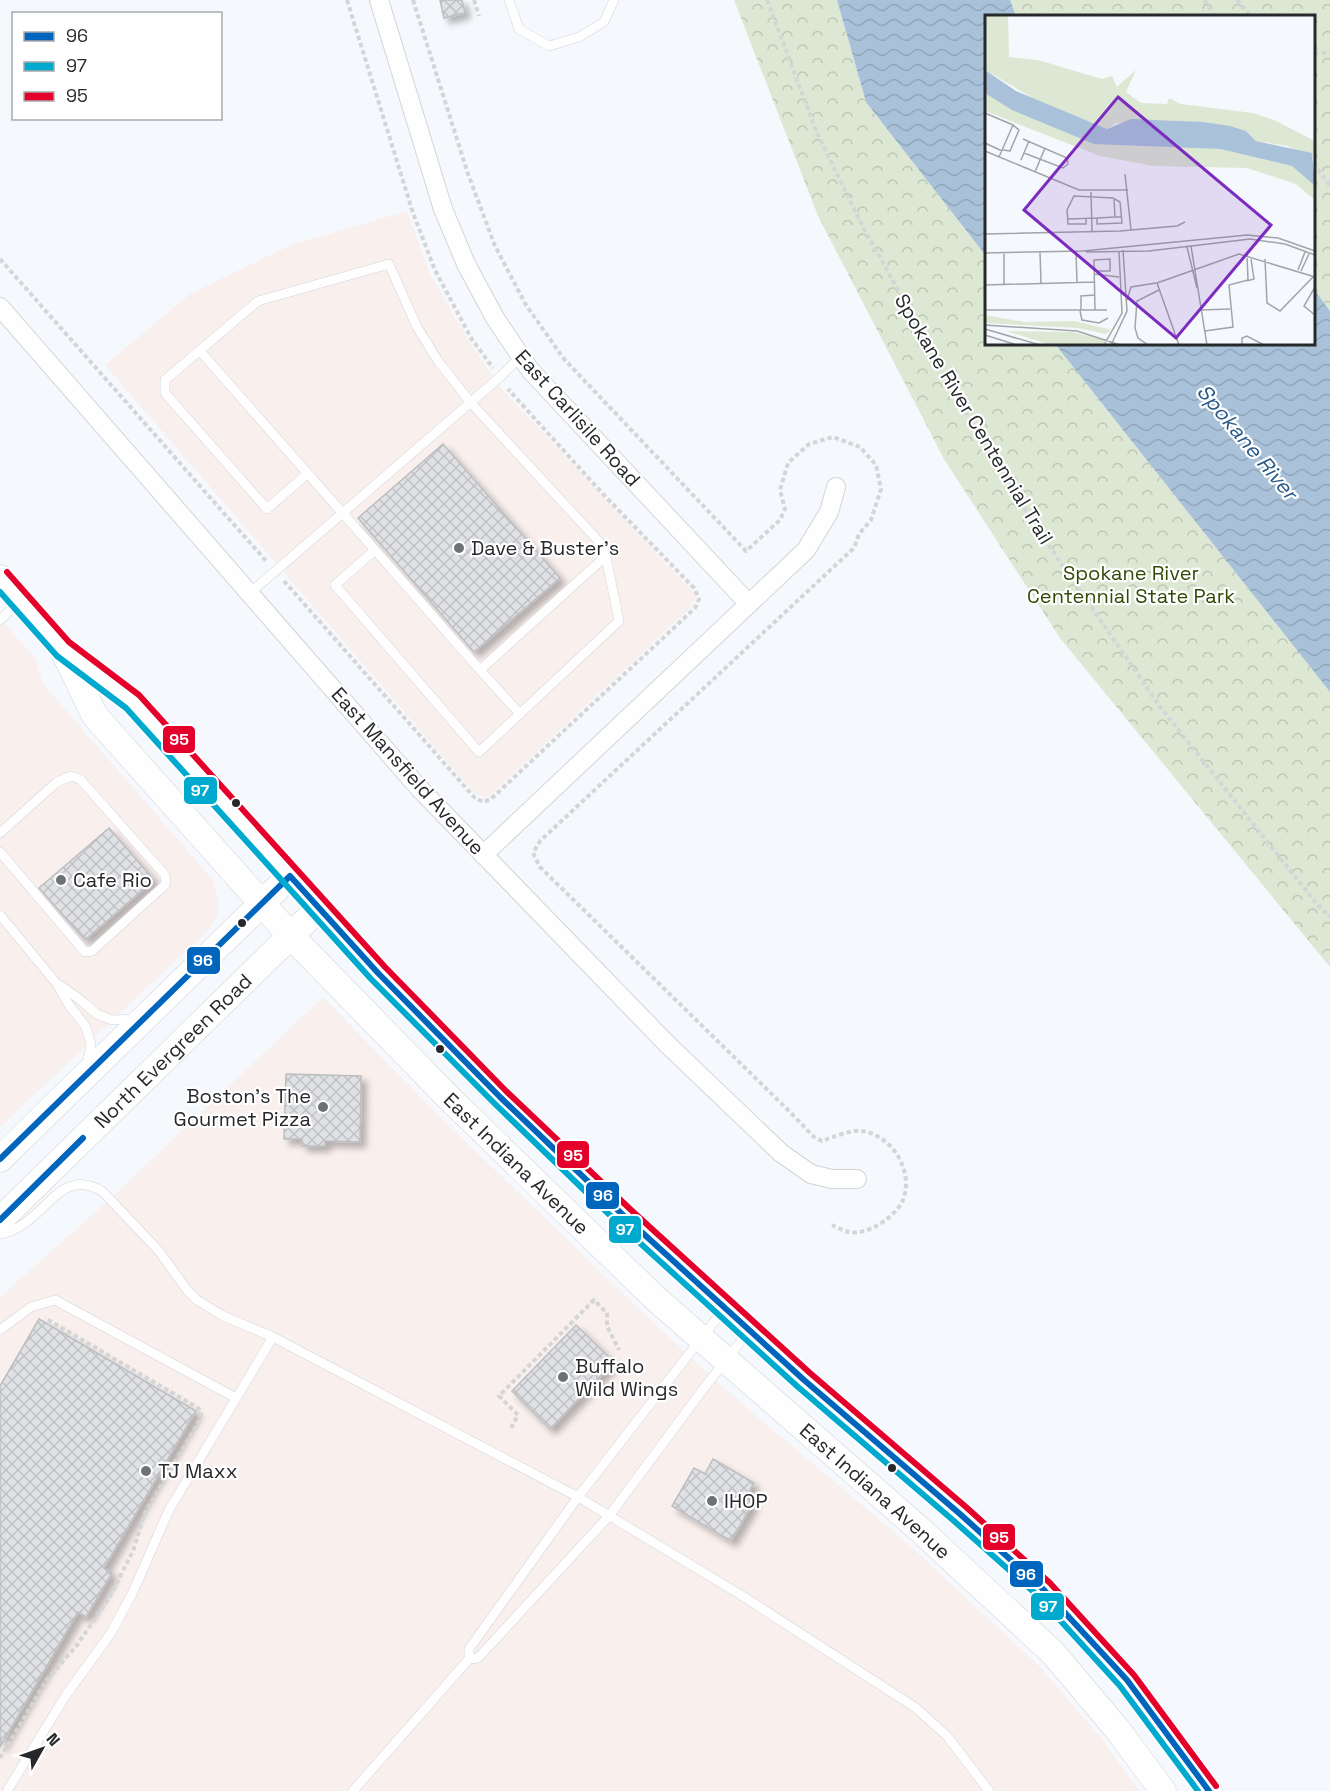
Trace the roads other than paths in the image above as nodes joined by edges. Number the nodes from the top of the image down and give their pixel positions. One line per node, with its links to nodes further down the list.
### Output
1 (379, 0): 6 (street, East Carlisile Road)
2 (509, 0): 3 (lane)
3 (614, 0)
4 (0, 307): 14 (street, East Mansfield Avenue)
5 (200, 351): 7 (lane); 8 (lane); 8 (lane)
6 (521, 356): 7 (lane); 16 (street, East Carlisile Road)
7 (471, 403): 10 (lane); 12 (lane)
8 (307, 474): 10 (lane)
9 (836, 487): 16 (street)
10 (343, 514): 11 (lane); 14 (lane)
11 (375, 550): 19 (lane); 20 (lane)
12 (606, 556): 19 (lane); 20 (lane)
13 (0, 578): 15 (main road, East Indiana Avenue)
14 (250, 593): 23 (street, East Mansfield Avenue)
15 (21, 601): 17 (lane); 18 (main road, East Indiana Avenue)
16 (749, 604): 23 (street)
17 (0, 620)
18 (63, 649): 24 (main road, East Indiana Avenue); 25 (main road, East Indiana Avenue)
19 (480, 670): 20 (lane)
20 (520, 714)
21 (0, 833): 22 (lane)
22 (0, 852)
23 (483, 855): 33 (street, East Mansfield Avenue)
24 (290, 876): 25 (main road); 26 (main road, East Indiana Avenue)
25 (261, 903): 28 (main road, East Indiana Avenue); 30 (main road)
26 (319, 908): 28 (main road, North Evergreen Road); 36 (main road, East Indiana Avenue)
27 (0, 915): 29 (lane)
28 (290, 935): 34 (main road, North Evergreen Road); 40 (main road, East Indiana Avenue)
29 (57, 984): 30 (lane); 31 (lane)
30 (144, 1018): 31 (main road)
31 (84, 1076): 32 (main road)
32 (0, 1159)
33 (857, 1179)
34 (0, 1220)
35 (0, 1234): 39 (lane)
36 (725, 1308): 38 (main road, East Indiana Avenue); 40 (lane)
37 (0, 1330): 42 (lane)
38 (750, 1330): 41 (lane); 50 (main road, East Indiana Avenue)
39 (273, 1337): 42 (lane); 43 (lane)
40 (700, 1339): 41 (main road, East Indiana Avenue); 43 (lane)
41 (725, 1361): 44 (lane); 49 (main road, East Indiana Avenue)
42 (236, 1398): 46 (lane)
43 (578, 1497): 44 (lane); 45 (lane)
44 (609, 1516): 45 (lane); 48 (lane)
45 (469, 1659): 47 (lane)
46 (7, 1791)
47 (353, 1791)
48 (989, 1791)
49 (1163, 1791)
50 (1209, 1791)

